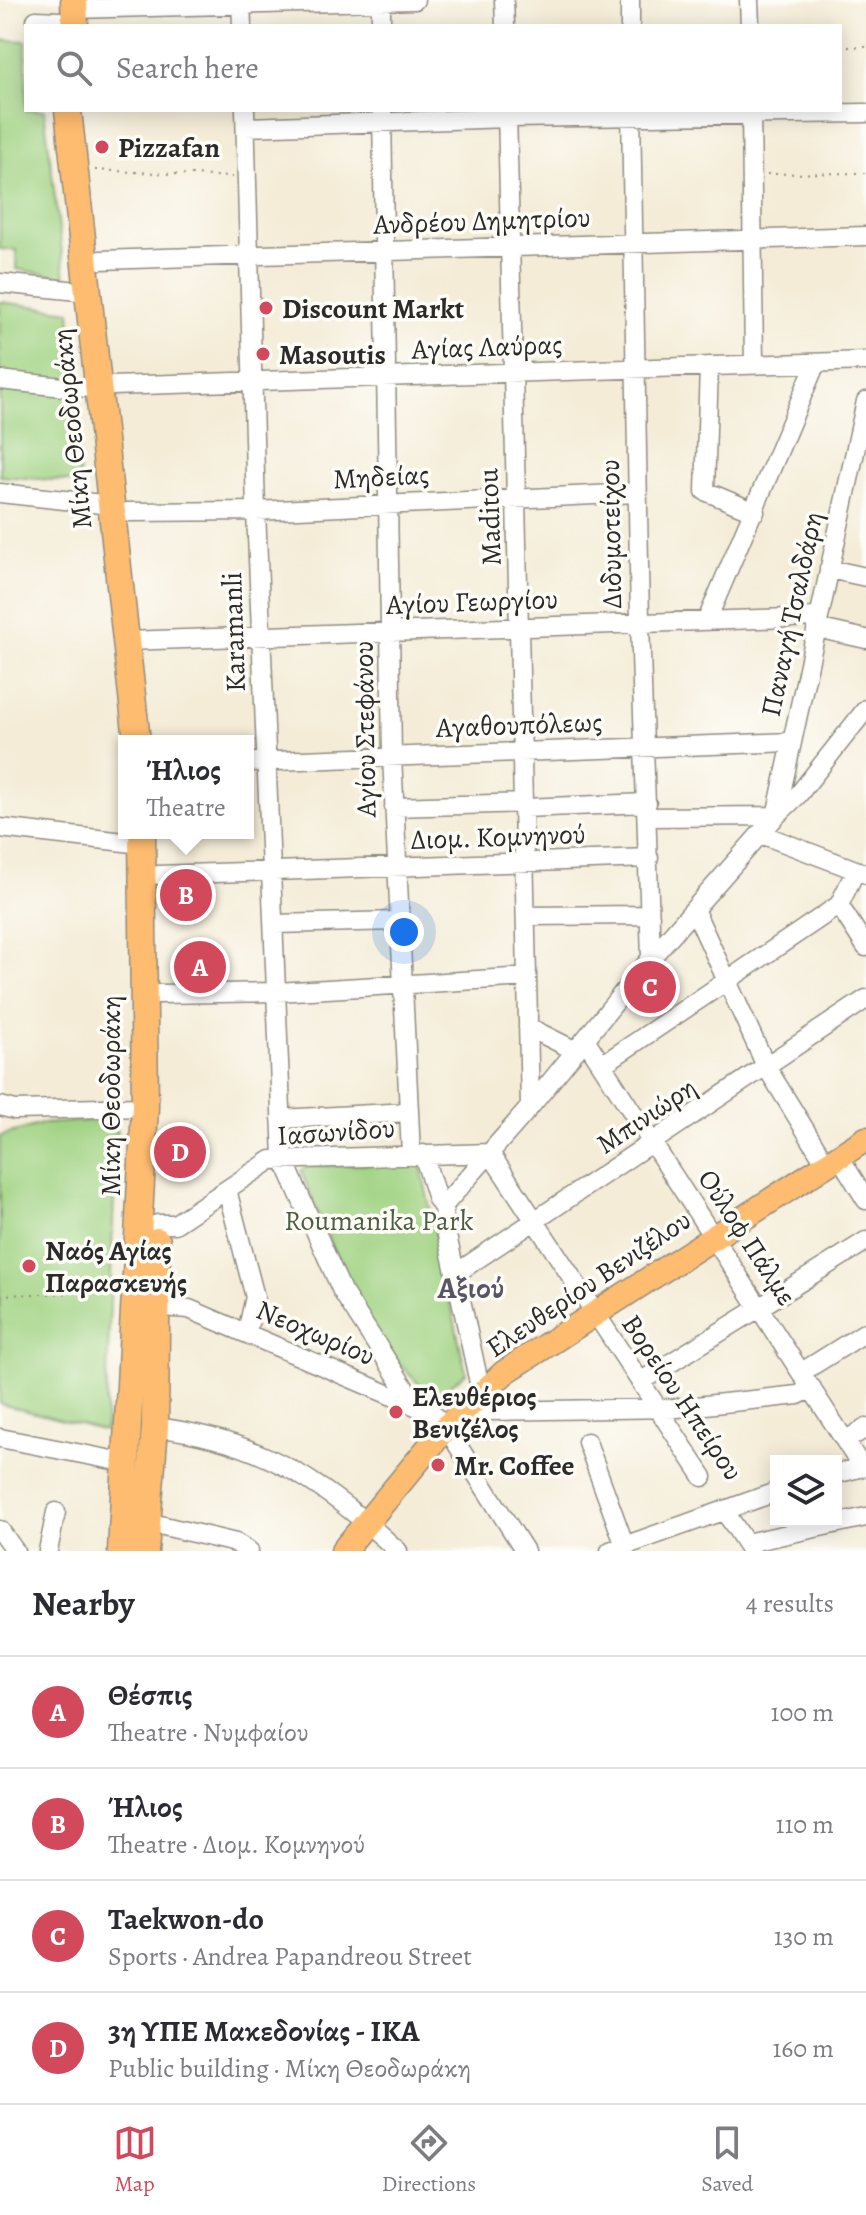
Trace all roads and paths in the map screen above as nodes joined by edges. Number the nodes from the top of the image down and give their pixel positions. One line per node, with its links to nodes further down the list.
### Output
1 (415, 0): 5 (street)
2 (504, 0): 10 (street)
3 (630, 0): 11 (street)
4 (749, 0): 12 (street)
5 (381, 1): 6 (street); 9 (street)
6 (242, 3): 7 (street); 8 (street)
7 (63, 15)
8 (242, 24)
9 (381, 24)
10 (505, 24)
11 (630, 24)
12 (750, 24)
13 (842, 47): 14 (path)
14 (866, 47)
15 (68, 112): 35 (highway, Μίκη Θεοδωράκη)
16 (83, 112): 23 (highway, Μίκη Θεοδωράκη)
17 (751, 112): 18 (street); 19 (street); 25 (street)
18 (632, 113): 20 (street); 29 (street, Διδυμοτείχου)
19 (866, 113)
20 (508, 114): 21 (street); 30 (street, Maditou)
21 (382, 116): 22 (street); 31 (street, Αγίου Στεφάνου)
22 (246, 118): 26 (street, Karamanli)
23 (90, 169): 26 (path); 33 (highway, Μίκη Θεοδωράκη)
24 (866, 173): 25 (path)
25 (751, 174): 28 (street)
26 (247, 178): 32 (street, Karamanli)
27 (866, 236): 28 (street, Ανδρέου Δημητρίου)
28 (752, 240): 29 (street, Ανδρέου Δημητρίου); 38 (street)
29 (636, 243): 30 (street, Ανδρέου Δημητρίου); 40 (street, Διδυμοτείχου)
30 (509, 247): 31 (street, Ανδρέου Δημητρίου); 41 (street, Maditou)
31 (383, 251): 32 (street, Ανδρέου Δημητρίου); 42 (street, Αγίου Στεφάνου)
32 (249, 256): 33 (street, Ανδρέου Δημητρίου); 44 (street, Karamanli)
33 (100, 260): 45 (highway, Μίκη Θεοδωράκη)
34 (0, 283): 35 (street)
35 (88, 292): 45 (highway, Μίκη Θεοδωράκη)
36 (866, 361): 37 (street, Αγίας Λαύρας)
37 (816, 363): 38 (street, Αγίας Λαύρας); 53 (street)
38 (754, 365): 39 (street, Αγίας Λαύρας)
39 (709, 366): 40 (street, Αγίας Λαύρας); 53 (street)
40 (636, 369): 41 (street, Αγίας Λαύρας); 48 (street, Διδυμοτείχου)
41 (512, 373): 42 (street, Αγίας Λαύρας); 49 (street, Maditou)
42 (386, 377): 44 (street, Αγίας Λαύρας); 50 (street, Αγίου Στεφάνου)
43 (0, 380): 45 (street, Αγίας Λαύρας)
44 (254, 381): 45 (street, Αγίας Λαύρας); 52 (street, Karamanli)
45 (104, 386): 51 (highway, Μίκη Θεοδωράκη)
46 (866, 401): 54 (street, Παναγή Τσαλδάρη)
47 (0, 493): 51 (street, Μηδείας)
48 (637, 493): 49 (street, Μηδείας); 58 (street, Διδυμοτείχου)
49 (517, 498): 50 (street, Μηδείας); 59 (street, Maditou)
50 (388, 504): 52 (street, Μηδείας); 60 (street, Αγίου Στεφάνου)
51 (119, 508): 52 (street, Μηδείας); 63 (highway, Μίκη Θεοδωράκη)
52 (256, 511): 61 (street, Karamanli)
53 (755, 512): 56 (street)
54 (829, 569): 55 (street); 57 (street, Παναγή Τσαλδάρη)
55 (866, 577)
56 (707, 620): 57 (street, Αγίου Γεωργίου); 58 (street, Αγίου Γεωργίου)
57 (818, 622): 62 (street, Αγίου Γεωργίου); 67 (street, Παναγή Τσαλδάρη)
58 (640, 623): 59 (street, Αγίου Γεωργίου); 68 (street, Διδυμοτείχου)
59 (519, 627): 60 (street, Αγίου Γεωργίου); 69 (street, Maditou)
60 (390, 632): 61 (street, Αγίου Γεωργίου); 70 (street, Αγίου Στεφάνου)
61 (261, 636): 63 (street, Αγίου Γεωργίου); 71 (street, Karamanli)
62 (866, 639)
63 (133, 641): 65 (highway, Μίκη Θεοδωράκη); 66 (highway, Μίκη Θεοδωράκη)
64 (866, 709): 75 (street)
65 (137, 735)
66 (150, 735)
67 (791, 742): 68 (street, Αγαθουπόλεως); 75 (street, Παναγή Τσαλδάρη)
68 (645, 747): 69 (street, Αγαθουπόλεως); 74 (street, Διδυμοτείχου)
69 (523, 752): 70 (street, Αγαθουπόλεως); 72 (street, Maditou)
70 (392, 756): 71 (street, Αγαθουπόλεως); 73 (street, Αγίου Στεφάνου)
71 (257, 761): 85 (street, Karamanli)
72 (524, 805): 73 (street); 74 (street); 82 (street, Maditou)
73 (394, 807): 83 (street, Αγίου Στεφάνου)
74 (647, 810): 75 (street); 81 (street, Διδυμοτείχου)
75 (776, 816): 77 (street, Παναγή Τσαλδάρη)
76 (0, 828): 78 (street)
77 (761, 834): 84 (street); 88 (street, Παναγή Τσαλδάρη)
78 (118, 835)
79 (147, 839): 106 (highway, Μίκη Θεοδωράκη)
80 (148, 839): 86 (highway, Μίκη Θεοδωράκη)
81 (649, 858): 82 (street, Διομ. Κομνηνού); 89 (street, Διδυμοτείχου)
82 (525, 863): 83 (street, Διομ. Κομνηνού); 90 (street, Maditou)
83 (396, 868): 85 (street, Διομ. Κομνηνού); 91 (street, Αγίου Στεφάνου)
84 (861, 872): 87 (street)
85 (272, 873): 86 (street, Διομ. Κομνηνού); 92 (street, Karamanli)
86 (158, 875): 99 (highway, Μίκη Θεοδωράκη)
87 (839, 905): 93 (street); 96 (street)
88 (694, 909): 94 (street, Παναγή Τσαλδάρη); 96 (street)
89 (650, 915): 90 (street); 94 (street, Διδυμοτείχου)
90 (526, 916): 95 (street, Maditou)
91 (399, 921): 92 (street); 97 (street, Αγίου Στεφάνου)
92 (274, 924): 98 (street, Karamanli)
93 (866, 947)
94 (651, 958): 102 (street, Παναγή Τσαλδάρη)
95 (527, 977): 97 (street); 101 (street, Maditou)
96 (728, 980): 103 (street); 104 (street)
97 (402, 983): 98 (street); 108 (street, Αγίου Στεφάνου)
98 (277, 992): 99 (street); 109 (street, Karamanli)
99 (158, 994): 120 (highway, Μίκη Θεοδωράκη)
100 (866, 999): 104 (street, Μπινιώρη)
101 (528, 1027): 102 (street); 107 (street, Maditou)
102 (580, 1045): 103 (street, Ούλοφ Πάλμε); 107 (street, Παναγή Τσαλδάρη)
103 (602, 1065): 111 (street, Ούλοφ Πάλμε)
104 (767, 1068): 111 (street, Μπινιώρη); 115 (street)
105 (0, 1106): 106 (street)
106 (145, 1107): 125 (highway, Μίκη Θεοδωράκη)
107 (530, 1107): 112 (street, Παναγή Τσαλδάρη)
108 (409, 1112): 109 (street); 113 (street, Αγίου Στεφάνου)
109 (281, 1119): 114 (street, Karamanli)
110 (866, 1139): 115 (main road, Ελευθερίου Βενιζέλου)
111 (654, 1145): 119 (street, Μπινιώρη); 121 (street, Ούλοφ Πάλμε)
112 (490, 1153): 113 (street, Ιασωνίδου); 118 (street, Παναγή Τσαλδάρη); 119 (street, Βορείου Ηπείρου)
113 (417, 1154): 114 (street, Ιασωνίδου); 118 (street, Αγίου Στεφάνου)
114 (283, 1158): 116 (street, Ιασωνίδου); 134 (street, Karamanli)
115 (832, 1160): 117 (street); 121 (main road, Ελευθερίου Βενιζέλου)
116 (227, 1190): 120 (street, Ιασωνίδου); 128 (street)
117 (866, 1200)
118 (443, 1208): 123 (street, Αγίου Στεφάνου)
119 (535, 1223): 123 (street, Μπινιώρη); 127 (street, Βορείου Ηπείρου)
120 (157, 1224): 125 (highway, Μίκη Θεοδωράκη)
121 (713, 1236): 126 (street, Ούλοφ Πάλμε); 127 (main road, Ελευθερίου Βενιζέλου)
122 (866, 1241): 126 (street)
123 (455, 1274): 133 (street, Αγίου Στεφάνου)
124 (0, 1295): 125 (path)
125 (143, 1302): 128 (street, Νεοχωρίου); 136 (highway, Μίκη Θεοδωράκη); 142 (highway, Μίκη Θεοδωράκη)
126 (761, 1307): 130 (street, Ούλοφ Πάλμε); 131 (street)
127 (594, 1313): 131 (street, Βορείου Ηπείρου); 133 (main road, Ελευθερίου Βενιζέλου)
128 (247, 1332): 134 (street, Νεοχωρίου)
129 (866, 1332): 130 (street)
130 (802, 1372): 132 (street, Ούλοφ Πάλμε)
131 (640, 1382): 135 (street, Βορείου Ηπείρου)
132 (812, 1388): 135 (street); 140 (street, Ούλοφ Πάλμε)
133 (479, 1403): 135 (street); 137 (main road, Ελευθερίου Βενιζέλου)
134 (415, 1404): 137 (street, Νεοχωρίου)
135 (657, 1409): 146 (street, Βορείου Ηπείρου)
136 (155, 1427): 151 (highway, Μίκη Θεοδωράκη); 152 (street)
137 (446, 1427): 145 (street); 152 (main road, Ελευθερίου Βενιζέλου)
138 (866, 1428): 140 (street)
139 (0, 1438): 142 (street)
140 (846, 1440): 143 (street, Ούλοφ Πάλμε)
141 (587, 1442): 155 (street)
142 (128, 1463): 158 (highway, Μίκη Θεοδωράκη)
143 (864, 1467): 144 (street)
144 (842, 1472)
145 (476, 1473): 163 (street); 164 (street)
146 (703, 1477)
147 (770, 1494): 148 (street)
148 (724, 1510): 154 (street, Βορείου Ηπείρου); 155 (street)
149 (56, 1512): 157 (street)
150 (866, 1517): 154 (street)
151 (147, 1522): 159 (highway, Μίκη Θεοδωράκη); 160 (street)
152 (367, 1522): 161 (main road, Ελευθερίου Βενιζέλου); 162 (street)
153 (0, 1530): 156 (street)
154 (749, 1547)
155 (618, 1548)
156 (15, 1551)
157 (48, 1551)
158 (121, 1551)
159 (145, 1551)
160 (249, 1551)
161 (343, 1551)
162 (398, 1551)
163 (517, 1551)
164 (525, 1551)

